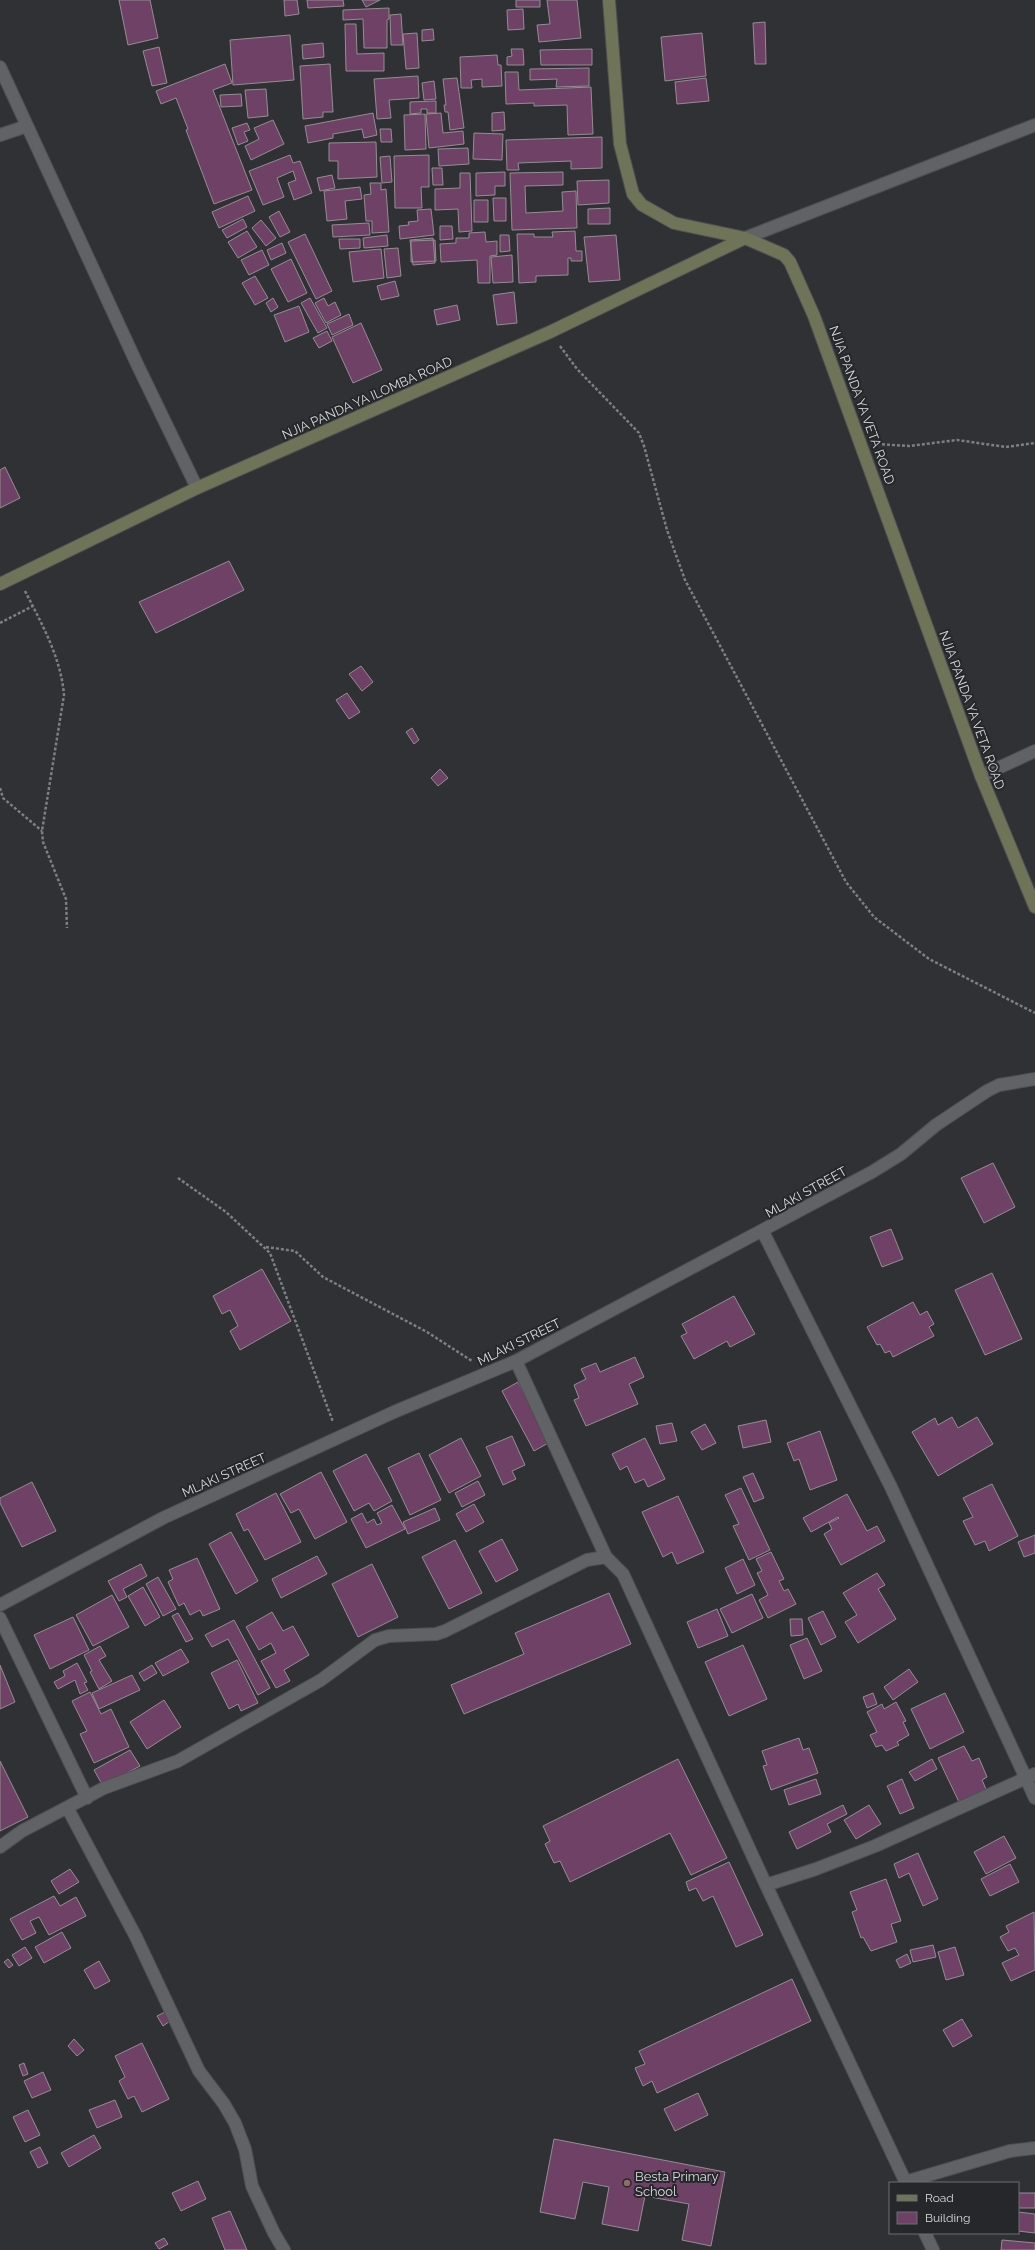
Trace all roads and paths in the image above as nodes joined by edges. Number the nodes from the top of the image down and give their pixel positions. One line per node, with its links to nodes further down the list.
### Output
1 (608, 0): 6 (street, NJIA PANDA YA VETA ROAD)
2 (0, 66): 4 (street)
3 (1035, 125): 6 (street)
4 (27, 126): 5 (street); 10 (street)
5 (0, 134)
6 (745, 238): 7 (street, NJIA PANDA YA ILOMBA ROAD); 8 (street, NJIA PANDA YA VETA ROAD)
7 (550, 332): 10 (street, NJIA PANDA YA ILOMBA ROAD); 21 (path)
8 (861, 443): 9 (path); 16 (street, NJIA PANDA YA VETA ROAD)
9 (1035, 443)
10 (197, 488): 11 (street, NJIA PANDA YA ILOMBA ROAD)
11 (17, 574): 12 (street, NJIA PANDA YA ILOMBA ROAD); 13 (path)
12 (0, 584)
13 (33, 606): 14 (path); 18 (path)
14 (0, 623)
15 (1035, 751): 16 (street)
16 (981, 776): 19 (street, NJIA PANDA YA VETA ROAD)
17 (0, 788): 18 (path)
18 (42, 831): 20 (path)
19 (1035, 907)
20 (67, 928)
21 (1035, 1013)
22 (1035, 1079): 24 (street, MLAKI STREET)
23 (178, 1178): 25 (path)
24 (763, 1232): 26 (street, MLAKI STREET); 32 (street)
25 (266, 1247): 27 (path); 28 (path)
26 (516, 1361): 27 (street, MLAKI STREET); 29 (street)
27 (490, 1372): 28 (street, MLAKI STREET)
28 (339, 1438): 30 (street, MLAKI STREET)
29 (606, 1557): 33 (street); 37 (street)
30 (0, 1605)
31 (0, 1618): 33 (street)
32 (1030, 1776): 34 (street); 37 (street)
33 (87, 1798): 35 (street)
34 (1035, 1798)
35 (68, 1808): 36 (street); 41 (street)
36 (0, 1847)
37 (766, 1886): 39 (street)
38 (1035, 2148): 39 (street)
39 (906, 2182)
40 (925, 2234): 42 (street)
41 (284, 2250)
42 (933, 2250)

